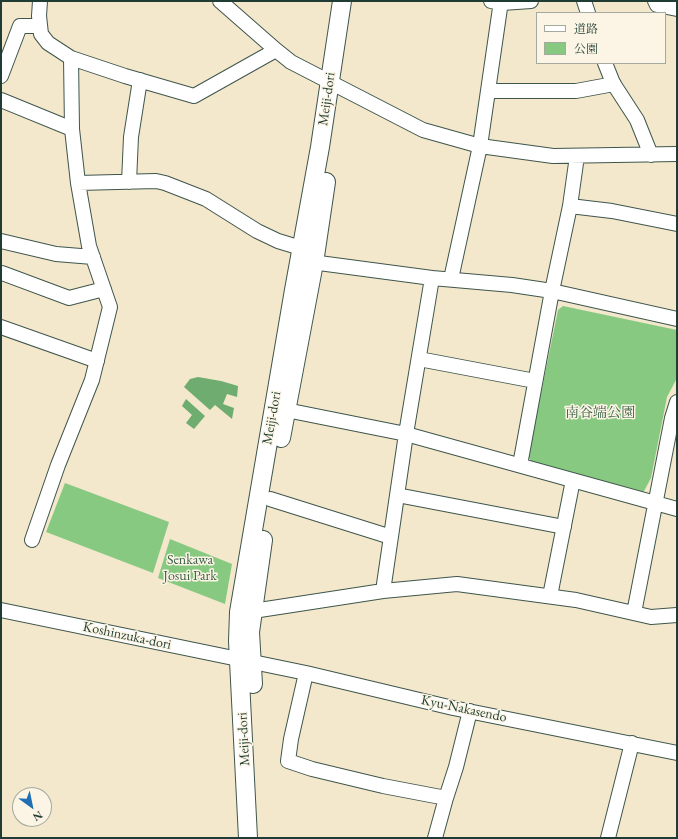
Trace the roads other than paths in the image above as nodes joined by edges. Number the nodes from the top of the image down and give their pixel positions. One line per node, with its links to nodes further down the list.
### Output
1 (40, 1): 11 (street)
2 (220, 1): 12 (street)
3 (342, 1): 18 (main road, Meiji-dori)
4 (354, 1): 18 (main road, Meiji-dori)
5 (531, 1): 8 (street)
6 (584, 1): 10 (street)
7 (655, 1): 9 (street)
8 (499, 2): 19 (street)
9 (677, 9)
10 (588, 12)
11 (39, 26): 13 (street); 15 (street)
12 (276, 50): 16 (street); 18 (street)
13 (71, 58): 16 (street); 21 (street)
14 (605, 64): 17 (street)
15 (1, 76)
16 (140, 80): 26 (street)
17 (614, 84): 19 (street); 24 (street)
18 (335, 85): 22 (street); 31 (main road, Meiji-dori)
19 (488, 91): 22 (street)
20 (1, 100): 21 (street)
21 (72, 129): 27 (street)
22 (480, 146): 25 (street); 35 (street)
23 (677, 154): 24 (street)
24 (651, 155): 25 (street)
25 (577, 156): 28 (street)
26 (129, 182): 27 (street); 31 (street)
27 (78, 183): 32 (street)
28 (570, 206): 29 (street); 37 (street)
29 (677, 224)
30 (1, 241): 32 (street)
31 (307, 256): 34 (street); 44 (main road, Meiji-dori); 61 (main road, Meiji-dori)
32 (93, 257): 36 (street)
33 (2, 274): 36 (street)
34 (432, 278): 35 (street); 40 (street)
35 (451, 279): 37 (street)
36 (104, 289): 41 (street)
37 (552, 291): 38 (street); 42 (street)
38 (677, 319)
39 (1, 327): 41 (street)
40 (419, 359): 42 (street); 45 (street)
41 (97, 361): 54 (street)
42 (535, 381): 46 (street)
43 (677, 402): 50 (street)
44 (286, 410): 45 (street); 49 (main road, Meiji-dori)
45 (406, 434): 46 (street); 48 (street)
46 (520, 465): 47 (street)
47 (572, 480): 50 (street); 52 (street)
48 (397, 495): 52 (street); 53 (street)
49 (270, 499): 53 (street); 58 (main road, Meiji-dori)
50 (656, 503): 51 (street); 59 (street)
51 (677, 509)
52 (564, 527): 56 (street)
53 (391, 537): 55 (street)
54 (32, 540)
55 (383, 591): 56 (street); 58 (street)
56 (550, 596): 59 (street)
57 (1, 610): 61 (street, Koshinzuka-dori)
58 (253, 611): 61 (main road, Meiji-dori)
59 (634, 613): 60 (street)
60 (677, 615)
61 (246, 661): 62 (street, Kyu-Nakasendo); 67 (main road, Meiji-dori); 68 (main road, Meiji-dori)
62 (306, 673): 63 (street, Kyu-Nakasendo); 66 (street)
63 (470, 711): 64 (street, Kyu-Nakasendo); 66 (street)
64 (632, 743): 65 (street, Kyu-Nakasendo); 70 (street)
65 (677, 753)
66 (446, 798): 69 (street)
67 (248, 838)
68 (259, 838)
69 (435, 838)
70 (608, 838)

